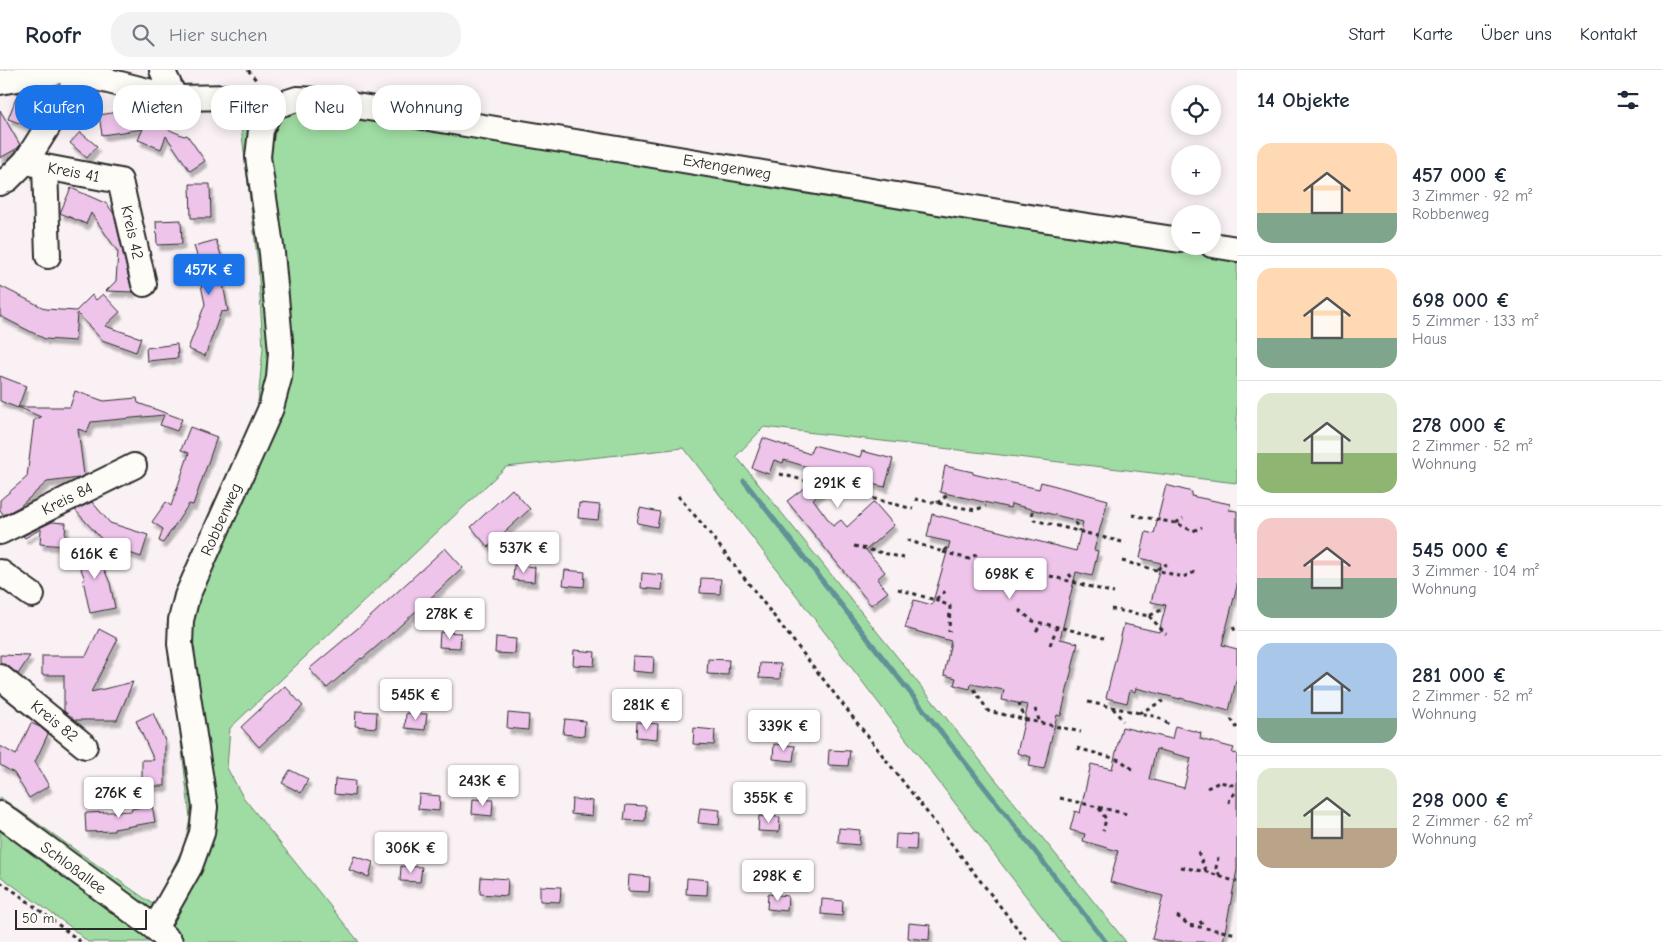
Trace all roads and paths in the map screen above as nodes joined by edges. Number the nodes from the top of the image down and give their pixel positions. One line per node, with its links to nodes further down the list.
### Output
1 (162, 70): 5 (street)
2 (74, 71): 3 (street); 4 (street); 8 (street)
3 (0, 82)
4 (126, 85)
5 (169, 85)
6 (286, 103): 11 (street, Extengenweg)
7 (261, 130): 105 (street, Robbenweg)
8 (36, 164): 9 (street, Kreis 41); 10 (street); 14 (street)
9 (120, 181): 15 (street, Kreis 42)
10 (0, 183)
11 (1171, 239)
12 (1221, 246): 13 (street)
13 (1237, 249)
14 (48, 256)
15 (144, 284)
16 (134, 466): 33 (street, Kreis 84)
17 (780, 474): 21 (path)
18 (866, 484): 21 (path)
19 (949, 494): 23 (path)
20 (678, 496): 107 (path)
21 (872, 498): 25 (path)
22 (915, 499): 23 (path)
23 (936, 503): 24 (path)
24 (986, 506)
25 (913, 509)
26 (1032, 511): 32 (path)
27 (1132, 515): 30 (path)
28 (1182, 518): 30 (path)
29 (1075, 522): 32 (path)
30 (1176, 523): 31 (path)
31 (1202, 527)
32 (1079, 531): 35 (path)
33 (0, 532)
34 (907, 540): 38 (path)
35 (1126, 543)
36 (950, 545): 38 (path)
37 (854, 546): 40 (path)
38 (943, 552): 39 (path)
39 (979, 553)
40 (904, 558)
41 (1122, 561): 43 (path)
42 (1167, 564): 43 (path)
43 (1156, 570): 45 (path)
44 (0, 572): 52 (street)
45 (1195, 572)
46 (1069, 574): 48 (path)
47 (1050, 576): 48 (path)
48 (1076, 583): 51 (path)
49 (898, 589): 53 (path)
50 (948, 589): 53 (path)
51 (1114, 593)
52 (32, 594)
53 (935, 600): 62 (path)
54 (1111, 609): 57 (path)
55 (1019, 610): 58 (path)
56 (1161, 610): 57 (path)
57 (1149, 616): 63 (path)
58 (1042, 624): 59 (path); 61 (path)
59 (1057, 627): 65 (path); 66 (path)
60 (1233, 628): 64 (path)
61 (1036, 630)
62 (949, 632)
63 (1166, 634)
64 (1237, 634)
65 (1104, 638)
66 (1050, 645)
67 (0, 677): 82 (street, Kreis 82)
68 (974, 689): 76 (path)
69 (1163, 701): 74 (path)
70 (1088, 702): 72 (path)
71 (1019, 703): 76 (path)
72 (1112, 707): 74 (path); 77 (path)
73 (1035, 709): 78 (path)
74 (1138, 713): 79 (path)
75 (1231, 719): 80 (path)
76 (1025, 720): 78 (path)
77 (1123, 721)
78 (1040, 723): 81 (path)
79 (1171, 726)
80 (1237, 728)
81 (1081, 732)
82 (85, 746)
83 (1077, 748): 84 (path)
84 (1134, 770)
85 (1237, 786): 86 (path)
86 (1207, 788)
87 (1237, 791): 89 (path)
88 (1060, 798): 90 (path)
89 (1229, 803)
90 (1099, 807): 92 (path); 93 (path)
91 (0, 814): 105 (street, Schloßallee)
92 (1127, 814)
93 (1103, 831)
94 (1198, 852): 97 (path)
95 (1221, 856): 98 (path)
96 (1181, 867): 97 (path)
97 (1207, 872): 98 (path)
98 (1220, 876): 100 (path)
99 (0, 882): 106 (path)
100 (1237, 882)
101 (1177, 916): 103 (path)
102 (1200, 921): 103 (path)
103 (1205, 928): 104 (path)
104 (1237, 934)
105 (162, 935)
106 (81, 942)
107 (1028, 942)

